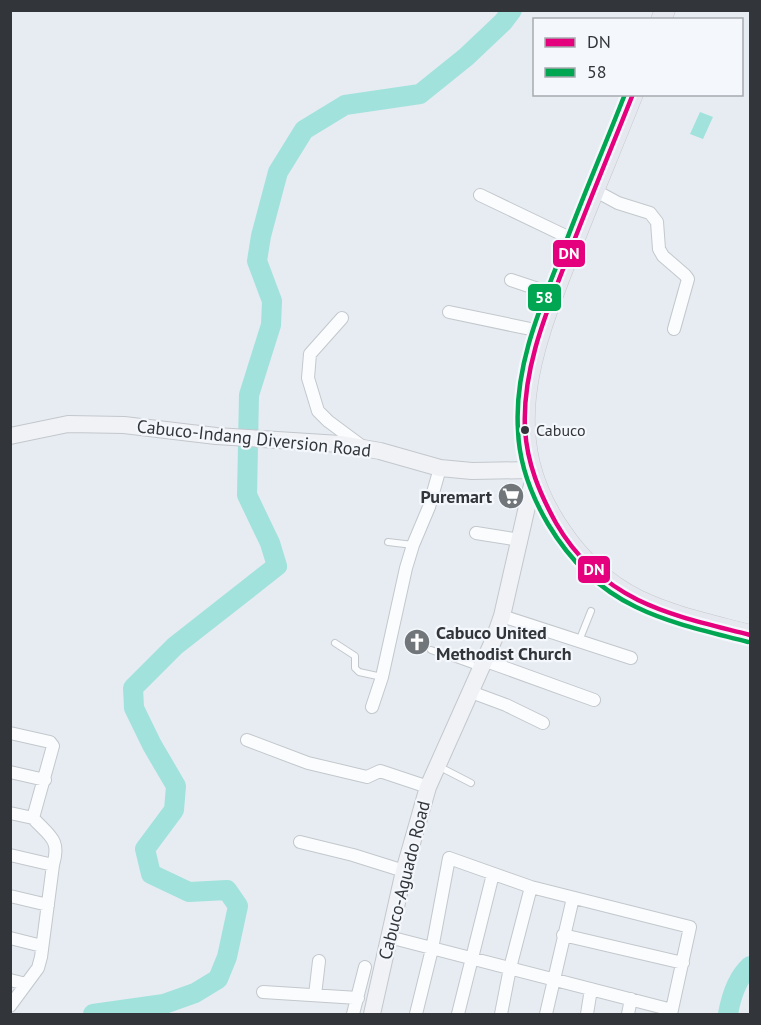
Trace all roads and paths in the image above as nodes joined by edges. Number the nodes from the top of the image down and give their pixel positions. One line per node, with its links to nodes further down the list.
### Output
1 (632, 96): 2 (main road)
2 (594, 190): 4 (main road); 9 (street)
3 (480, 195): 4 (street)
4 (574, 240): 6 (main road)
5 (511, 280): 6 (street)
6 (553, 294): 10 (main road)
7 (449, 312): 10 (street)
8 (342, 318): 12 (street)
9 (674, 329)
10 (540, 331): 14 (main road)
11 (10, 436): 12 (street, Cabuco-Indang Diversion Road)
12 (364, 448): 13 (street, Cabuco-Indang Diversion Road)
13 (440, 468): 14 (street, Cabuco-Indang Diversion Road); 18 (street)
14 (533, 473): 16 (street, Cabuco-Aguado Road); 21 (main road)
15 (476, 533): 16 (street)
16 (520, 540): 20 (street, Cabuco-Aguado Road)
17 (388, 542): 18 (lane)
18 (413, 545): 27 (street)
19 (591, 611): 22 (lane)
20 (502, 616): 22 (street); 26 (street, Cabuco-Aguado Road)
21 (750, 635)
22 (579, 641): 25 (street)
23 (336, 644): 27 (lane)
24 (431, 650): 26 (lane)
25 (631, 658)
26 (484, 665): 28 (street, Cabuco-Aguado Road); 29 (street)
27 (382, 677): 30 (street)
28 (471, 692): 31 (street); 34 (street, Cabuco-Aguado Road)
29 (594, 700)
30 (372, 707)
31 (543, 723)
32 (10, 733): 36 (street)
33 (247, 740): 38 (street)
34 (438, 766): 37 (lane); 38 (street, Cabuco-Aguado Road)
35 (10, 772): 36 (street)
36 (45, 780): 40 (street)
37 (471, 783)
38 (428, 787): 44 (street, Cabuco-Aguado Road)
39 (10, 813): 40 (street)
40 (33, 818): 43 (street)
41 (300, 842): 44 (street)
42 (10, 855): 43 (street)
43 (53, 865): 49 (street)
44 (404, 871): 51 (street, Cabuco-Aguado Road)
45 (493, 874): 46 (street); 54 (street); 55 (street)
46 (531, 887): 48 (street); 59 (street)
47 (10, 896): 49 (street)
48 (573, 898): 50 (street); 57 (street)
49 (48, 905): 53 (street)
50 (563, 935): 57 (street); 60 (street)
51 (389, 937): 54 (street); 71 (street, Cabuco-Aguado Road)
52 (10, 938): 53 (street)
53 (42, 946): 62 (street)
54 (432, 949): 55 (street); 72 (street)
55 (471, 958): 59 (street); 73 (street)
56 (319, 961): 65 (street)
57 (683, 963): 69 (street)
58 (366, 967): 66 (street)
59 (510, 968): 60 (street); 74 (street)
60 (553, 978): 63 (street); 75 (street)
61 (10, 980): 62 (street)
62 (26, 984): 68 (street)
63 (591, 989): 67 (street); 76 (street)
64 (263, 992): 65 (street)
65 (315, 995): 66 (street)
66 (358, 998): 70 (street)
67 (631, 999): 69 (street); 77 (street)
68 (10, 1006)
69 (671, 1012)
70 (353, 1014)
71 (372, 1014)
72 (416, 1014)
73 (458, 1014)
74 (501, 1014)
75 (546, 1014)
76 (587, 1014)
77 (628, 1014)

